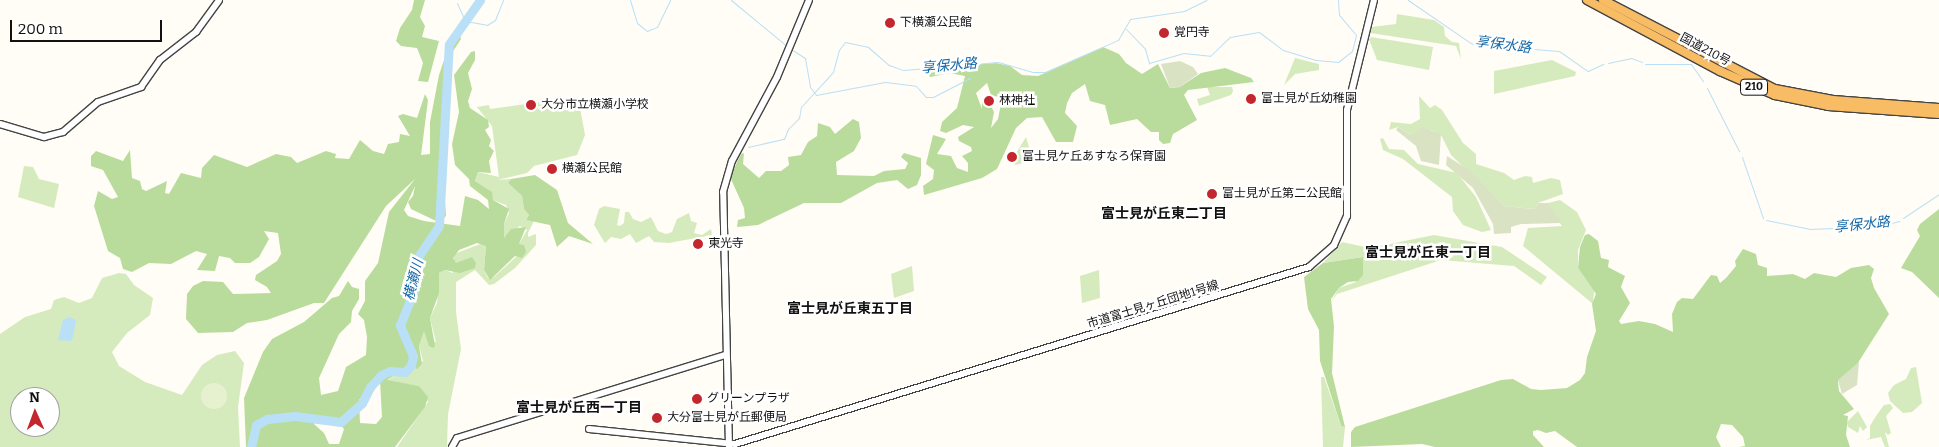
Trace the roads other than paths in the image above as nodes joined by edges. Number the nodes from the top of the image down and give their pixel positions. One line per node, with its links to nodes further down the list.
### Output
1 (219, 0): 8 (street)
2 (809, 0): 9 (street)
3 (1374, 0): 11 (street, 市道富士見ヶ丘団地1号線)
4 (1587, 0): 7 (highway, 国道210号 / 210)
5 (1603, 0): 6 (highway, 国道210号 / 210)
6 (1939, 108)
7 (1939, 114)
8 (0, 124)
9 (726, 355): 11 (street); 12 (street)
10 (589, 428): 11 (street)
11 (729, 446)
12 (452, 447)

